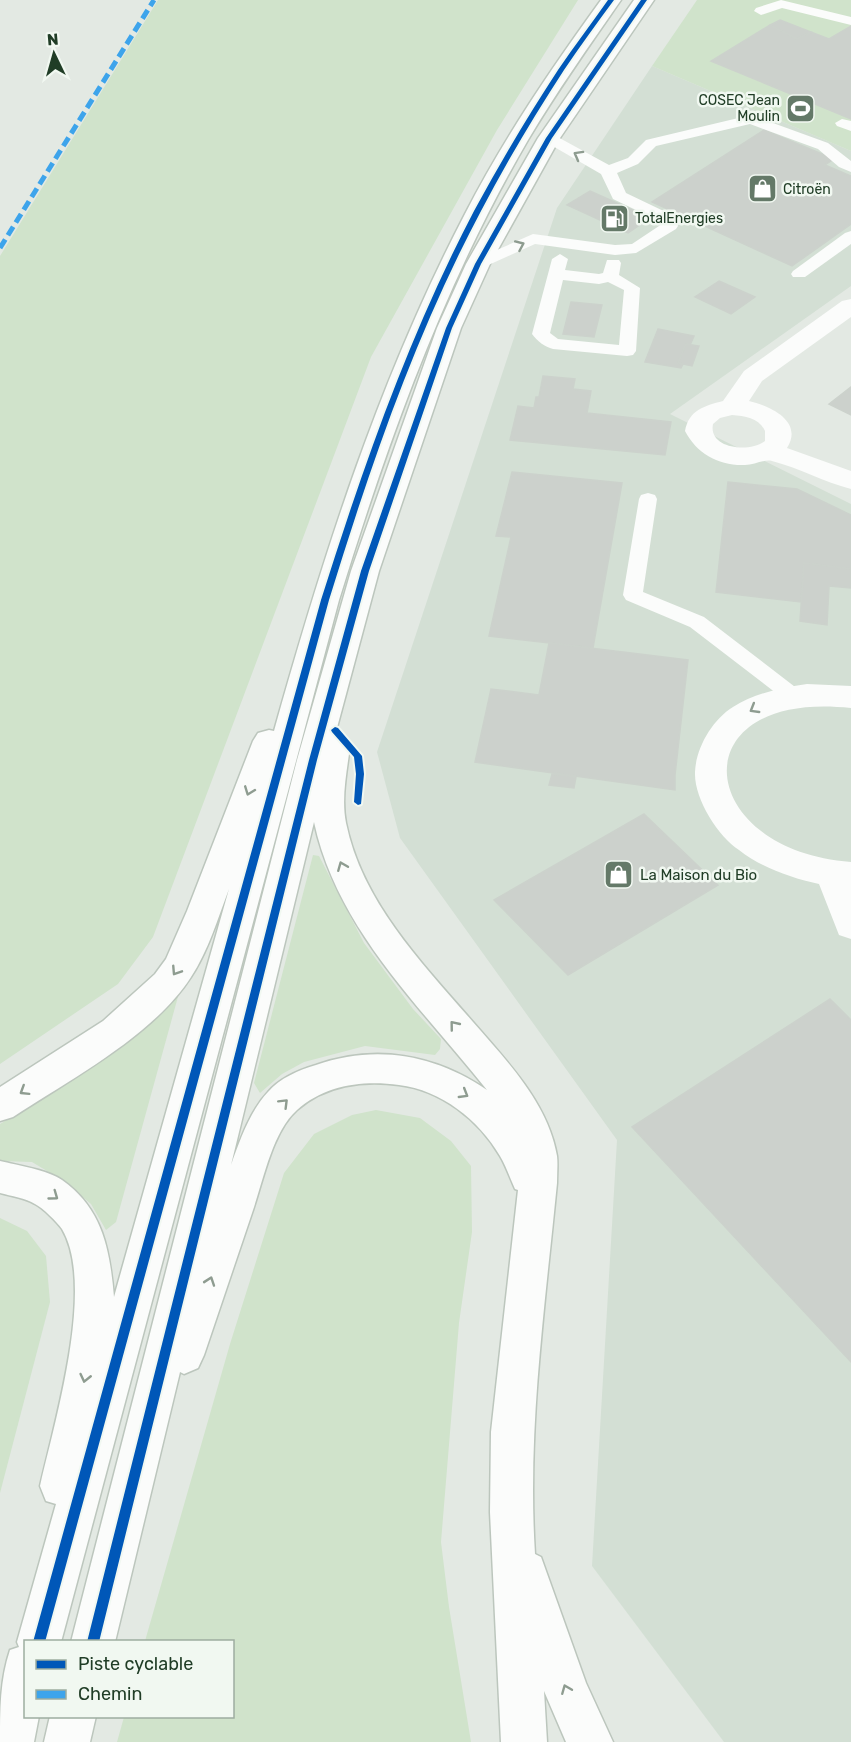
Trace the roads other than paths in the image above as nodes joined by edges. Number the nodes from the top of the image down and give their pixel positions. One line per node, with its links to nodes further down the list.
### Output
1 (611, 0): 21 (main road)
2 (644, 0): 5 (main road)
3 (761, 11): 4 (lane)
4 (851, 21)
5 (549, 138): 7 (lane, one-way to 5); 11 (main road)
6 (851, 167): 7 (lane)
7 (608, 171): 10 (lane)
8 (851, 236): 13 (lane)
9 (563, 243): 10 (lane); 11 (lane, one-way to 9); 12 (lane)
10 (615, 250): 14 (lane)
11 (478, 264): 20 (main road)
12 (556, 274): 14 (lane); 14 (lane)
13 (799, 274)
14 (610, 277)
15 (851, 306): 16 (main road)
16 (732, 407): 17 (main road); 17 (main road)
17 (770, 451): 18 (main road)
18 (851, 480)
19 (648, 499): 22 (lane)
20 (362, 584): 28 (main road, one-way to 20); 30 (main road)
21 (325, 600): 26 (main road, one-way to 26); 32 (main road)
22 (792, 695): 23 (main road); 24 (main road, one-way to 24)
23 (851, 697)
24 (841, 875): 25 (main road)
25 (851, 926)
26 (0, 1106)
27 (0, 1178): 31 (main road, one-way to 31)
28 (535, 1204): 29 (main road); 30 (main road, one-way to 28)
29 (511, 1512): 39 (main road); 40 (main road, one-way to 29)
30 (115, 1555): 33 (main road)
31 (30, 1640)
32 (39, 1640)
33 (93, 1640)
34 (24, 1676): 37 (main road)
35 (24, 1699): 37 (main road)
36 (73, 1718): 38 (main road)
37 (11, 1742)
38 (67, 1742)
39 (524, 1742)
40 (590, 1742)

